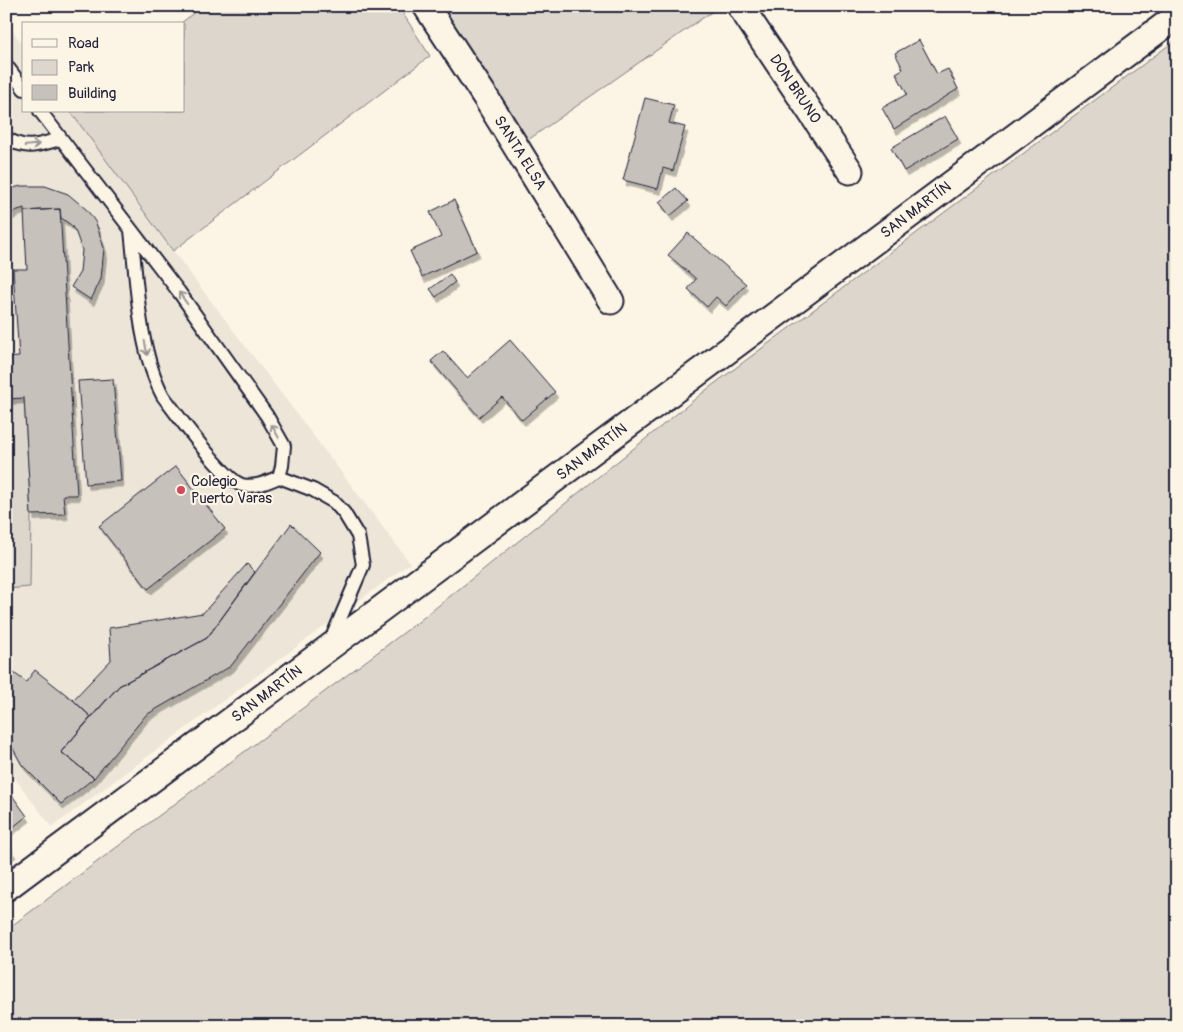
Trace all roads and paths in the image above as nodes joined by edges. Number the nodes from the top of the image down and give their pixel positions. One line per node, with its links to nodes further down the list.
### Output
1 (426, 6): 11 (street, SANTA ELSA)
2 (740, 6): 9 (street, DON BRUNO)
3 (1177, 16): 13 (street, SAN MARTÍN)
4 (6, 65): 5 (lane)
5 (22, 86)
6 (41, 112): 8 (lane)
7 (6, 138): 8 (lane, one-way to 8)
8 (60, 139): 10 (lane)
9 (850, 171)
10 (131, 230): 12 (lane, one-way to 10); 12 (lane, one-way to 12)
11 (611, 301)
12 (279, 477): 13 (lane)
13 (328, 648): 14 (street, SAN MARTÍN)
14 (6, 888)

